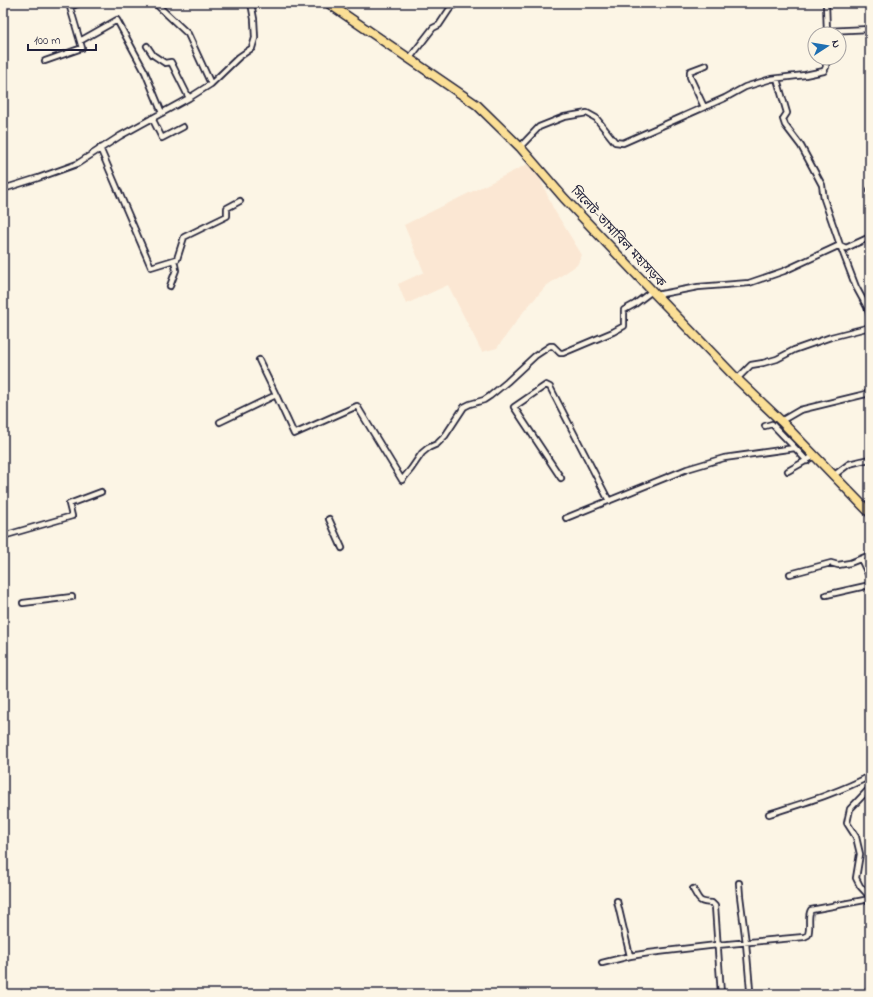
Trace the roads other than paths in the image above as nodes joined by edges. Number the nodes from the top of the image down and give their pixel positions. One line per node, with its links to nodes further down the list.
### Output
1 (79, 3): 10 (street)
2 (155, 3): 17 (street)
3 (251, 3): 17 (street)
4 (328, 3): 12 (highway, সিলেট-তামাবিল মহাসড়ক)
5 (456, 3): 12 (street)
6 (826, 3): 7 (street)
7 (827, 26)
8 (870, 29): 9 (street)
9 (847, 31)
10 (80, 41): 13 (street); 20 (street)
11 (146, 46): 18 (street)
12 (409, 59): 23 (highway, সিলেট-তামাবিল মহাসড়ক)
13 (45, 61)
14 (706, 65): 19 (street)
15 (826, 66): 16 (street)
16 (777, 78): 19 (street); 28 (street)
17 (211, 84): 18 (street)
18 (189, 98): 20 (street)
19 (704, 107): 23 (street)
20 (162, 113): 21 (street)
21 (152, 118): 22 (street); 24 (street)
22 (183, 127)
23 (520, 147): 31 (highway, সিলেট-তামাবিল মহাসড়ক)
24 (100, 148): 25 (street); 29 (street)
25 (3, 189)
26 (240, 201): 29 (street)
27 (870, 237): 28 (street)
28 (840, 245): 31 (street); 32 (street)
29 (174, 260): 30 (street)
30 (170, 286)
31 (654, 293): 36 (highway, সিলেট-তামাবিল মহাসড়ক); 38 (street)
32 (868, 307): 33 (street)
33 (870, 316)
34 (870, 327): 36 (street)
35 (259, 360): 38 (street)
36 (737, 379): 39 (highway, সিলেট-তামাবিল মহাসড়ক)
37 (870, 393): 39 (street)
38 (276, 395): 40 (street)
39 (780, 421): 43 (highway, সিলেট-তামাবিল মহাসড়ক)
40 (220, 422)
41 (765, 426): 42 (street)
42 (795, 448): 45 (street); 50 (street)
43 (814, 456): 45 (street); 47 (highway, সিলেট-তামাবিল মহাসড়ক)
44 (870, 459): 47 (street)
45 (807, 461): 46 (street)
46 (788, 471)
47 (833, 476): 51 (highway, সিলেট-তামাবিল মহাসড়ক)
48 (561, 478): 50 (street)
49 (101, 492): 54 (street)
50 (609, 501): 53 (street)
51 (870, 514)
52 (329, 518): 55 (street)
53 (566, 518)
54 (5, 536)
55 (342, 548)
56 (870, 555): 57 (street)
57 (861, 559): 58 (street); 59 (street)
58 (790, 574)
59 (870, 578)
60 (870, 585): 61 (street)
61 (826, 595)
62 (72, 597): 63 (street)
63 (23, 603)
64 (870, 776): 66 (street)
65 (870, 788): 69 (street)
66 (769, 814)
67 (739, 883): 71 (street)
68 (693, 889): 72 (street)
69 (870, 898): 71 (street)
70 (617, 901): 73 (street)
71 (746, 942): 72 (street); 75 (street)
72 (717, 945): 73 (street); 76 (street)
73 (630, 956): 74 (street)
74 (602, 963)
75 (750, 990)
76 (721, 994)

